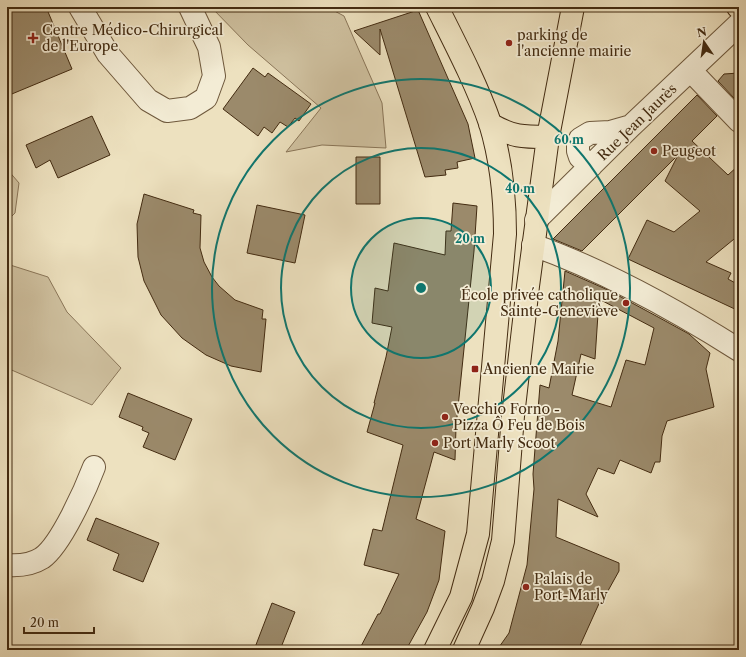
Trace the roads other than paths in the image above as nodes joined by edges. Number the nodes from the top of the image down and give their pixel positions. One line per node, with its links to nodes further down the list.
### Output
1 (80, 7): 2 (street)
2 (190, 7)
3 (437, 7): 8 (main road)
4 (573, 7): 9 (main road)
5 (739, 24): 6 (street, Rue Jean Jaurès)
6 (691, 70): 7 (street); 10 (street, Rue Jean Jaurès)
7 (739, 122)
8 (490, 124): 9 (main road); 15 (main road)
9 (548, 137): 10 (main road)
10 (536, 220): 11 (main road)
11 (533, 245): 12 (street); 16 (main road)
12 (739, 350)
13 (94, 467): 14 (street)
14 (7, 565)
15 (435, 650)
16 (464, 650)

